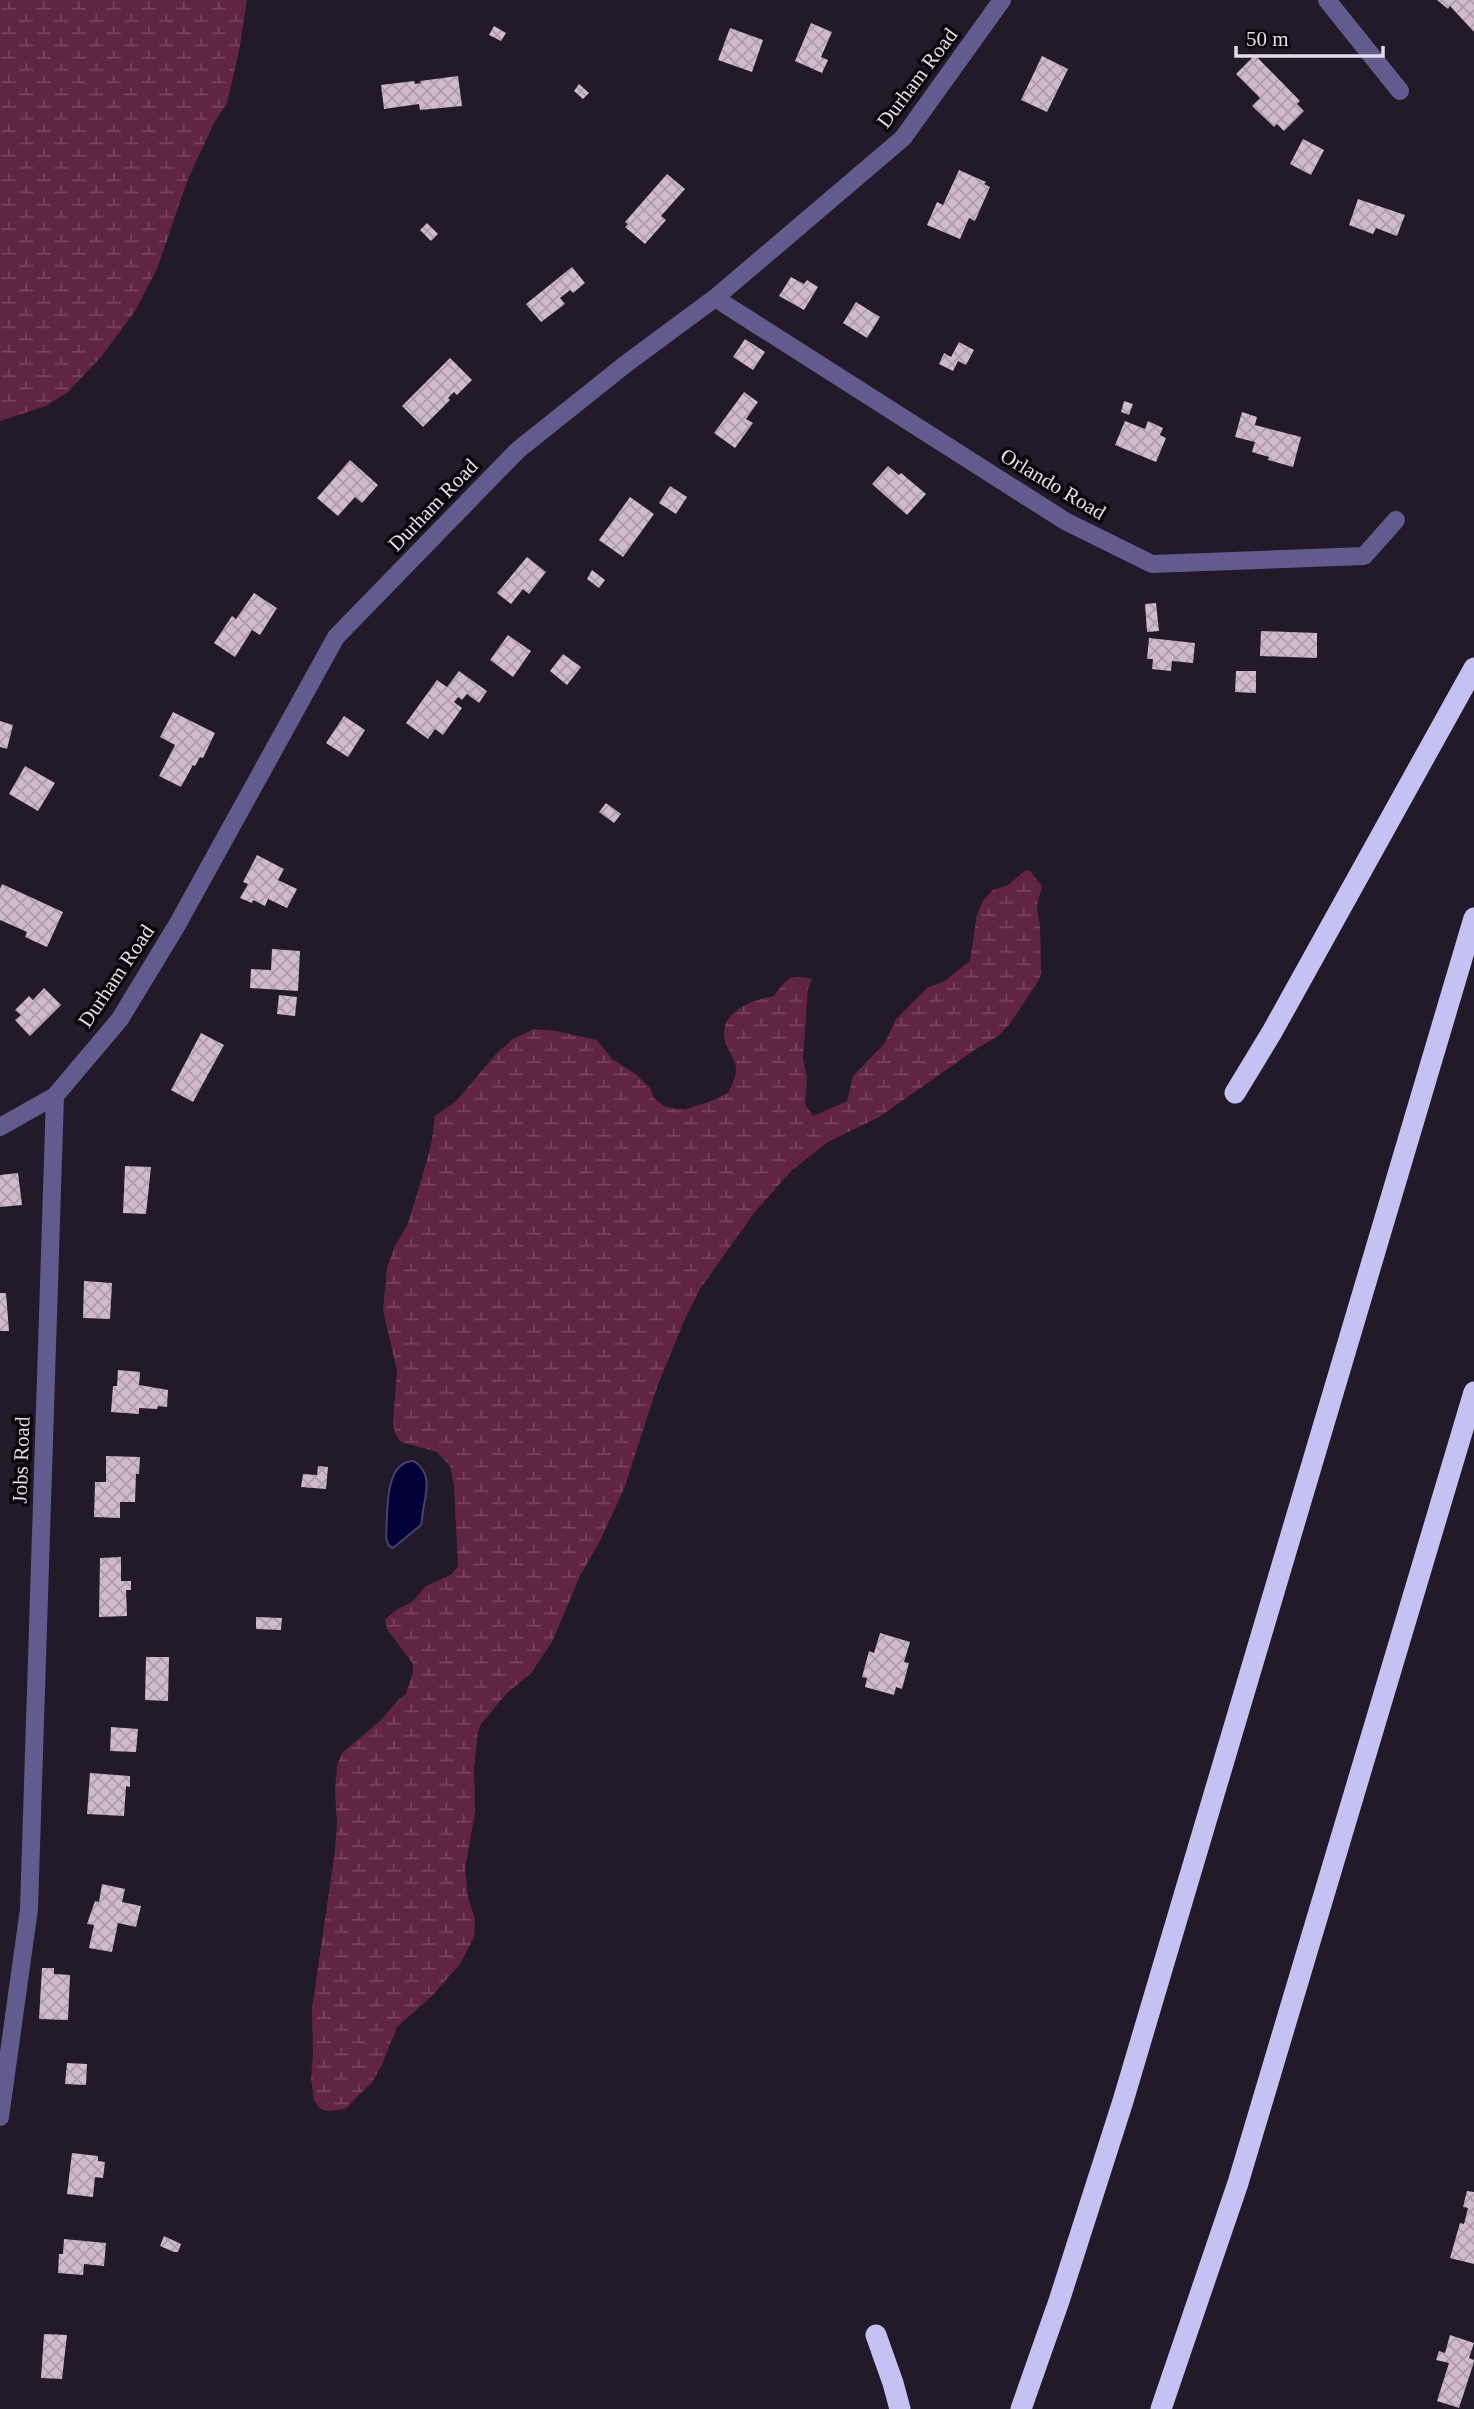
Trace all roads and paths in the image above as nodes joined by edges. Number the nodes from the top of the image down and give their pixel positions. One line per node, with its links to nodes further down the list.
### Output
1 (1002, 0): 4 (street, Durham Road)
2 (1327, 0): 3 (street)
3 (1400, 91)
4 (715, 298): 5 (street, Orlando Road); 9 (street, Durham Road)
5 (1396, 520)
6 (1474, 668): 8 (highway)
7 (1474, 918): 15 (highway)
8 (1236, 1093)
9 (55, 1096): 10 (street, Durham Road); 12 (street, Jobs Road)
10 (0, 1127)
11 (1474, 1392): 16 (highway)
12 (0, 2117)
13 (876, 2335): 14 (highway)
14 (900, 2409)
15 (1021, 2409)
16 (1161, 2409)

